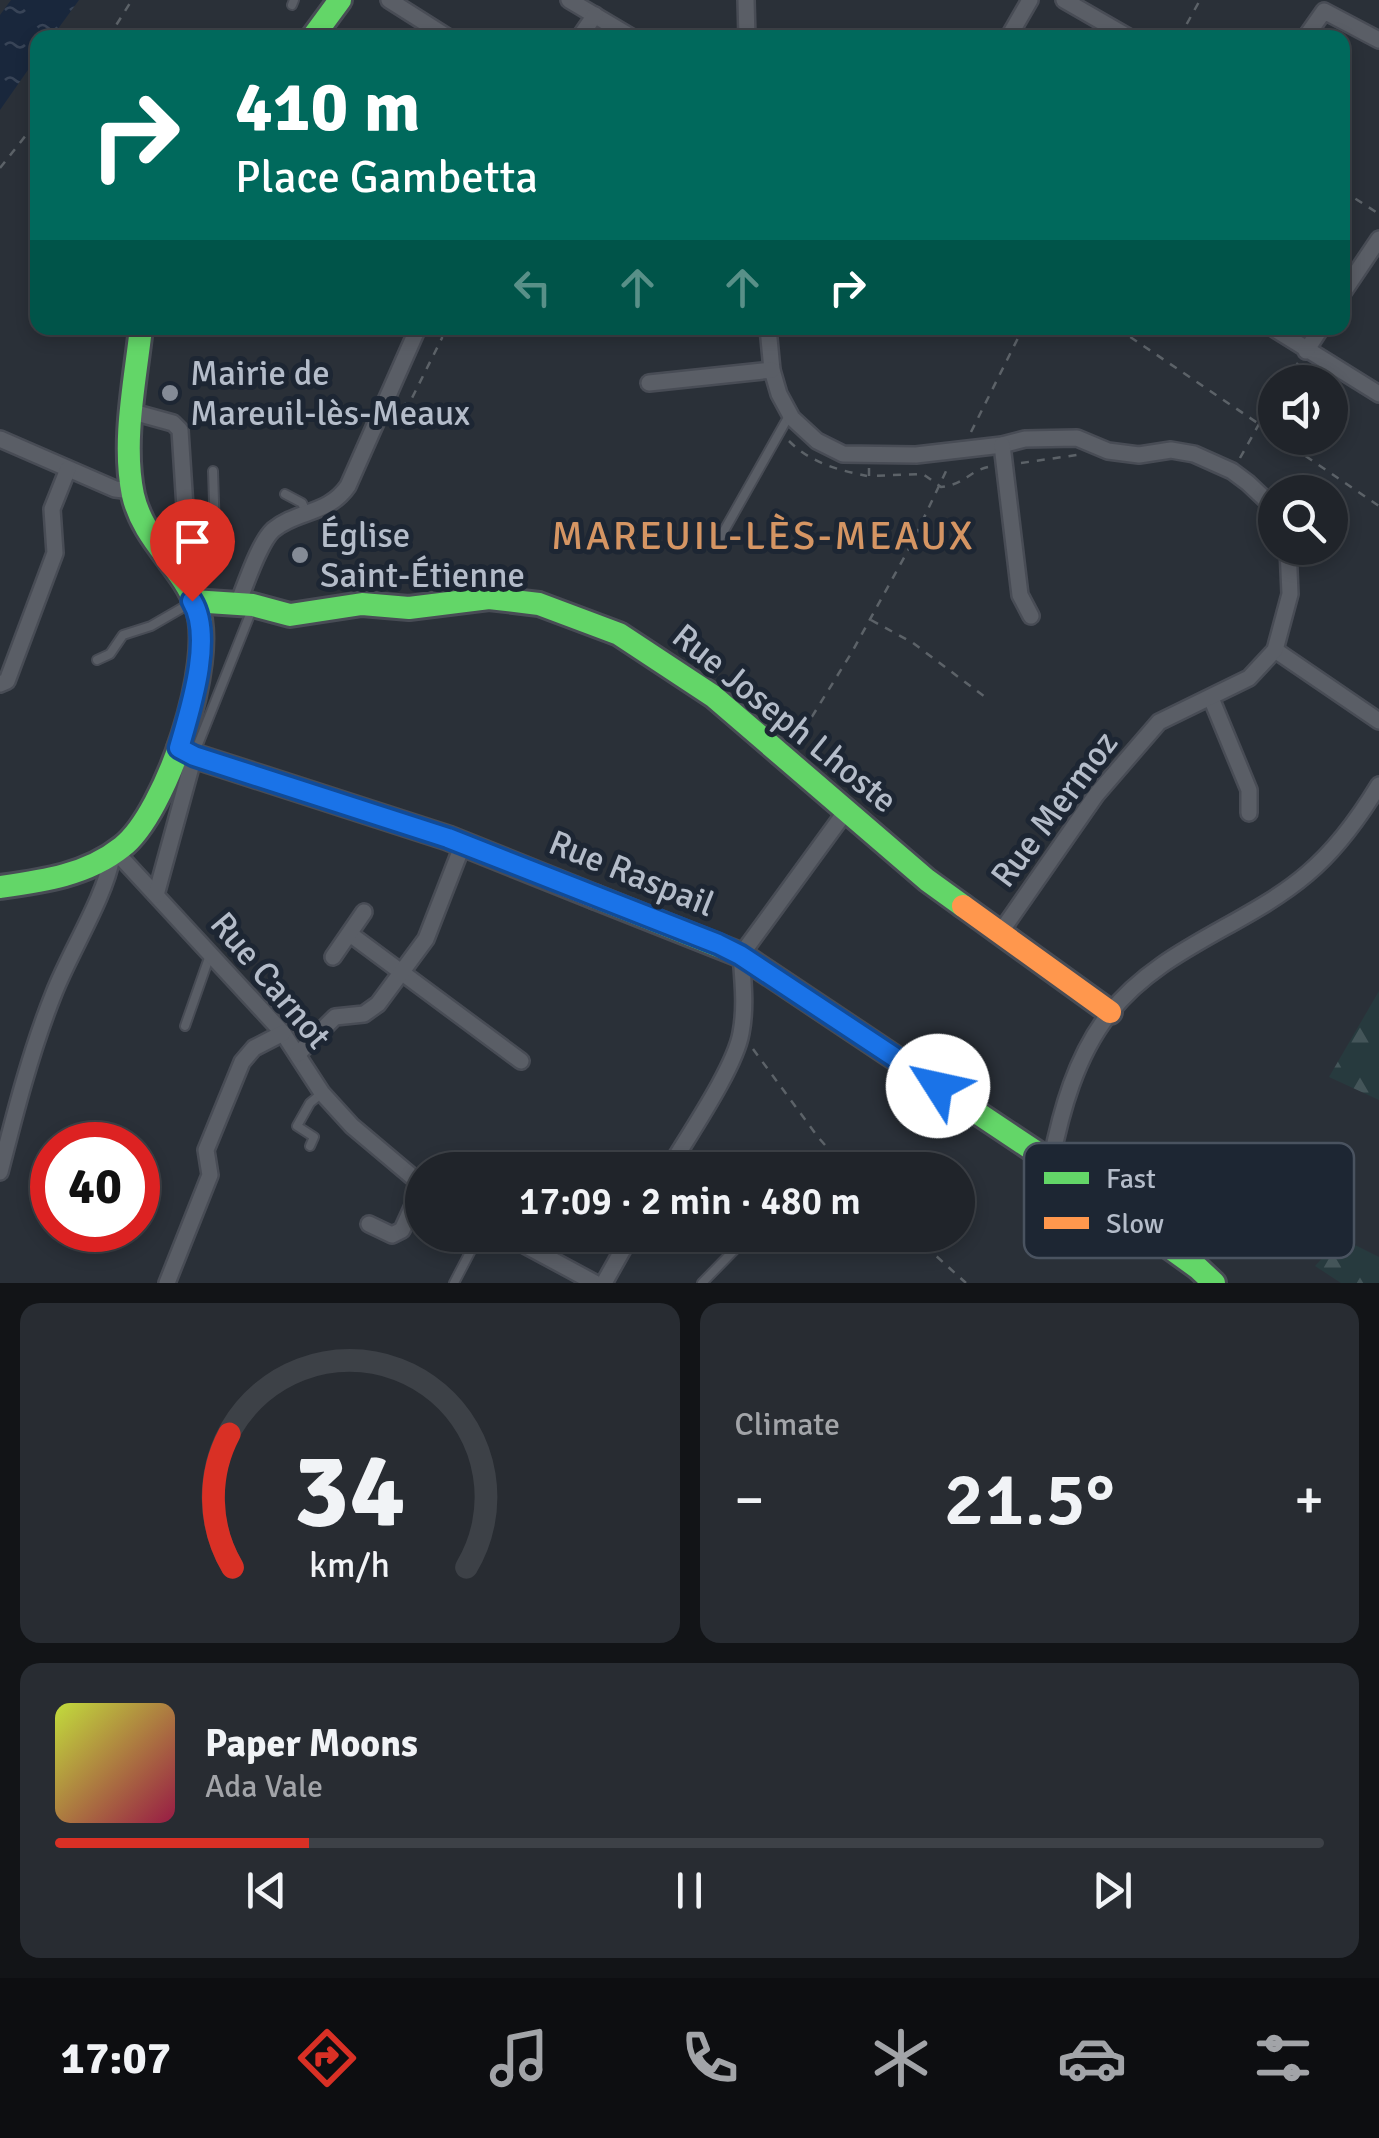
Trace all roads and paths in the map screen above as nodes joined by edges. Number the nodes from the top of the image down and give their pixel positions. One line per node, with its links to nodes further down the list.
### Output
1 (132, 0): 11 (path)
2 (340, 0): 12 (street)
3 (389, 0): 13 (street)
4 (569, 0): 10 (street)
5 (746, 0): 16 (street)
6 (1030, 0): 17 (street)
7 (1064, 0): 18 (street)
8 (1200, 0): 19 (path)
9 (1323, 5): 20 (street); 21 (street)
10 (595, 16): 14 (street); 15 (street)
11 (113, 30)
12 (318, 30)
13 (436, 30)
14 (584, 30)
15 (619, 30)
16 (747, 30)
17 (1013, 30)
18 (1116, 30)
19 (1183, 30)
20 (1309, 30)
21 (1379, 40)
22 (30, 130): 23 (path)
23 (0, 168)
24 (1350, 195): 25 (path)
25 (1379, 214)
26 (1379, 238): 27 (street)
27 (1350, 282)
28 (139, 335): 42 (street)
29 (415, 335): 41 (street)
30 (441, 335): 41 (path)
31 (769, 335): 38 (street)
32 (1020, 335): 48 (path)
33 (1126, 335): 44 (path)
34 (1284, 335): 36 (street)
35 (1316, 335): 36 (street)
36 (1306, 350): 37 (path); 40 (street)
37 (1297, 365)
38 (772, 370): 39 (street); 43 (street)
39 (649, 383)
40 (1379, 394)
41 (384, 410): 61 (street)
42 (133, 412): 57 (street); 64 (street)
43 (790, 414): 51 (street); 62 (lane)
44 (1258, 423)
45 (1258, 426): 54 (path)
46 (0, 439): 53 (street)
47 (1002, 446): 48 (street); 49 (street); 52 (street)
48 (954, 448): 51 (street); 56 (path)
49 (1108, 451): 52 (path); 54 (street)
50 (1305, 455): 60 (path)
51 (869, 456): 56 (path)
52 (1005, 466): 56 (path); 66 (street)
53 (68, 469): 57 (street); 70 (street)
54 (1232, 471): 58 (street)
55 (213, 472): 64 (lane)
56 (942, 486): 67 (path)
57 (132, 491): 64 (street)
58 (1258, 493)
59 (285, 494): 61 (lane)
60 (1379, 506)
61 (307, 514): 65 (street)
62 (716, 544)
63 (1289, 565): 68 (street)
64 (188, 585): 65 (street, Rue Joseph Lhoste); 69 (lane); 74 (street)
65 (246, 604): 74 (lane); 75 (street, Rue Joseph Lhoste)
66 (1031, 616)
67 (870, 619): 71 (path); 75 (path)
68 (1275, 650): 72 (street); 73 (street)
69 (98, 660)
70 (0, 684)
71 (985, 697)
72 (1211, 698): 78 (street); 85 (street, Rue Mermoz)
73 (1379, 721)
74 (186, 752): 79 (street, Rue Raspail); 80 (street); 82 (street)
75 (786, 758): 77 (street, Rue Joseph Lhoste)
76 (1379, 786): 90 (street)
77 (846, 811): 85 (street, Rue Joseph Lhoste); 87 (street)
78 (1249, 813)
79 (463, 844): 87 (street, Rue Raspail); 89 (street)
80 (114, 855): 81 (street); 82 (street, Rue Carnot); 103 (street)
81 (0, 887)
82 (156, 895): 86 (street, Rue Carnot)
83 (364, 912): 84 (street)
84 (350, 934): 88 (street); 89 (street)
85 (1000, 934): 90 (street, Rue Joseph Lhoste)
86 (210, 955): 91 (lane); 92 (street, Rue Carnot)
87 (740, 955): 93 (street); 98 (street, Rue Raspail)
88 (333, 957)
89 (400, 972): 94 (street); 95 (street)
90 (1110, 1012): 97 (street)
91 (185, 1026)
92 (284, 1032): 94 (street, Rue Carnot); 112 (street)
93 (741, 1036): 100 (street); 101 (path)
94 (298, 1054): 96 (street, Rue Carnot)
95 (521, 1061)
96 (322, 1093): 99 (lane); 102 (street, Rue Carnot)
97 (1055, 1143)
98 (1024, 1145)
99 (310, 1146)
100 (678, 1152)
101 (833, 1152)
102 (405, 1171)
103 (0, 1172)
104 (405, 1223): 105 (street, Rue Carnot)
105 (369, 1224)
106 (471, 1252): 113 (lane)
107 (538, 1252): 114 (street)
108 (622, 1252): 115 (street)
109 (732, 1252): 116 (lane)
110 (932, 1252): 117 (path)
111 (1184, 1258): 118 (street, Rue Raspail)
112 (167, 1283)
113 (454, 1283)
114 (595, 1283)
115 (604, 1283)
116 (702, 1283)
117 (966, 1283)
118 (1214, 1283)

